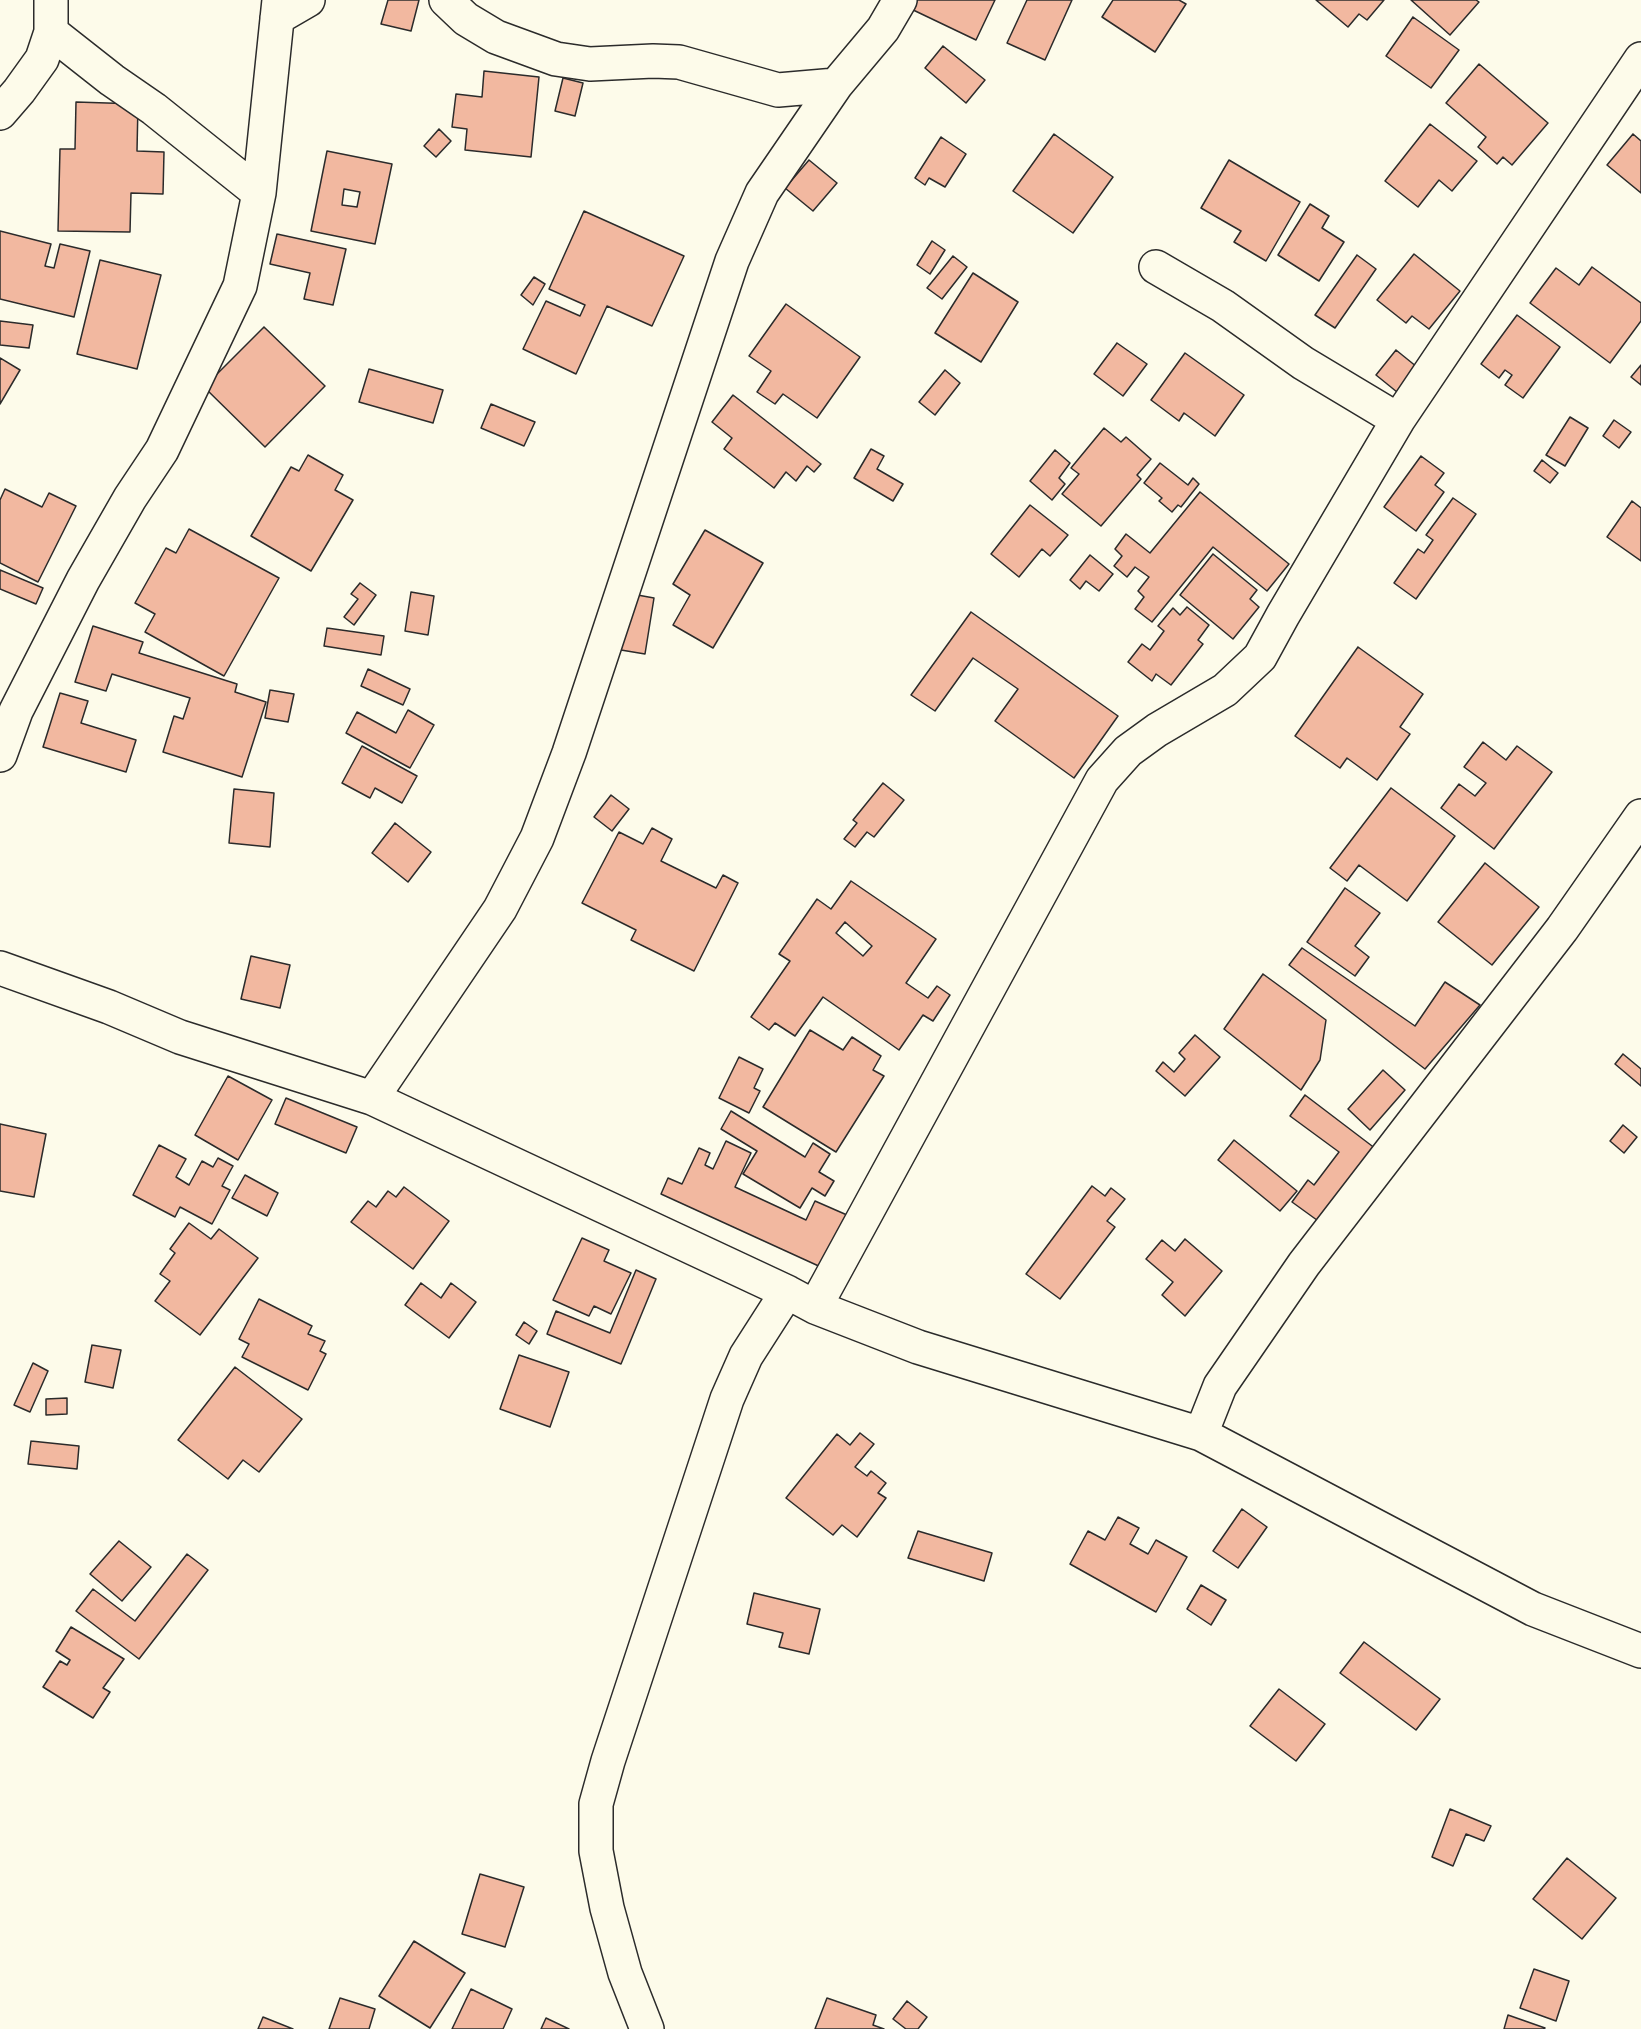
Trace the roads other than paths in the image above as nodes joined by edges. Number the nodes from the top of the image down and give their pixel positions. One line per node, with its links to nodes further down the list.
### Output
1 (308, 0): 4 (street)
2 (446, 0): 7 (street)
3 (900, 0): 7 (street)
4 (278, 9): 9 (street)
5 (51, 16): 8 (street); 9 (street)
6 (1641, 59): 11 (street)
7 (836, 86): 15 (street)
8 (0, 113)
9 (259, 193): 12 (street)
10 (1156, 267): 11 (street)
11 (1398, 420): 16 (street)
12 (0, 755)
13 (1641, 816): 17 (street)
14 (0, 968): 15 (street)
15 (372, 1098): 16 (street)
16 (801, 1300): 17 (street); 19 (street)
17 (1201, 1434): 18 (street)
18 (1641, 1651)
19 (647, 2029)

